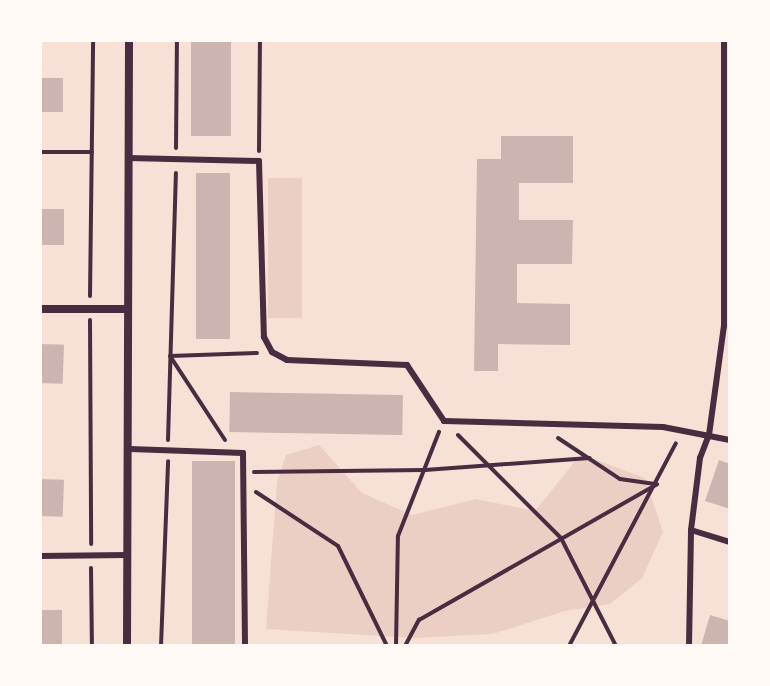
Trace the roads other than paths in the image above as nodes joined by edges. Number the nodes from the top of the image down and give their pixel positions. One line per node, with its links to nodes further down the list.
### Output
1 (129, 40): 3 (street)
2 (724, 40): 6 (lane)
3 (128, 158): 5 (street); 7 (lane)
4 (40, 309): 5 (street)
5 (127, 309): 9 (street)
6 (727, 327): 7 (lane)
7 (709, 435): 8 (lane); 10 (lane)
8 (730, 440)
9 (130, 449): 12 (street); 15 (lane)
10 (691, 530): 11 (lane); 16 (lane)
11 (730, 542)
12 (127, 555): 13 (lane); 14 (street)
13 (40, 556)
14 (127, 646)
15 (245, 646)
16 (689, 646)

